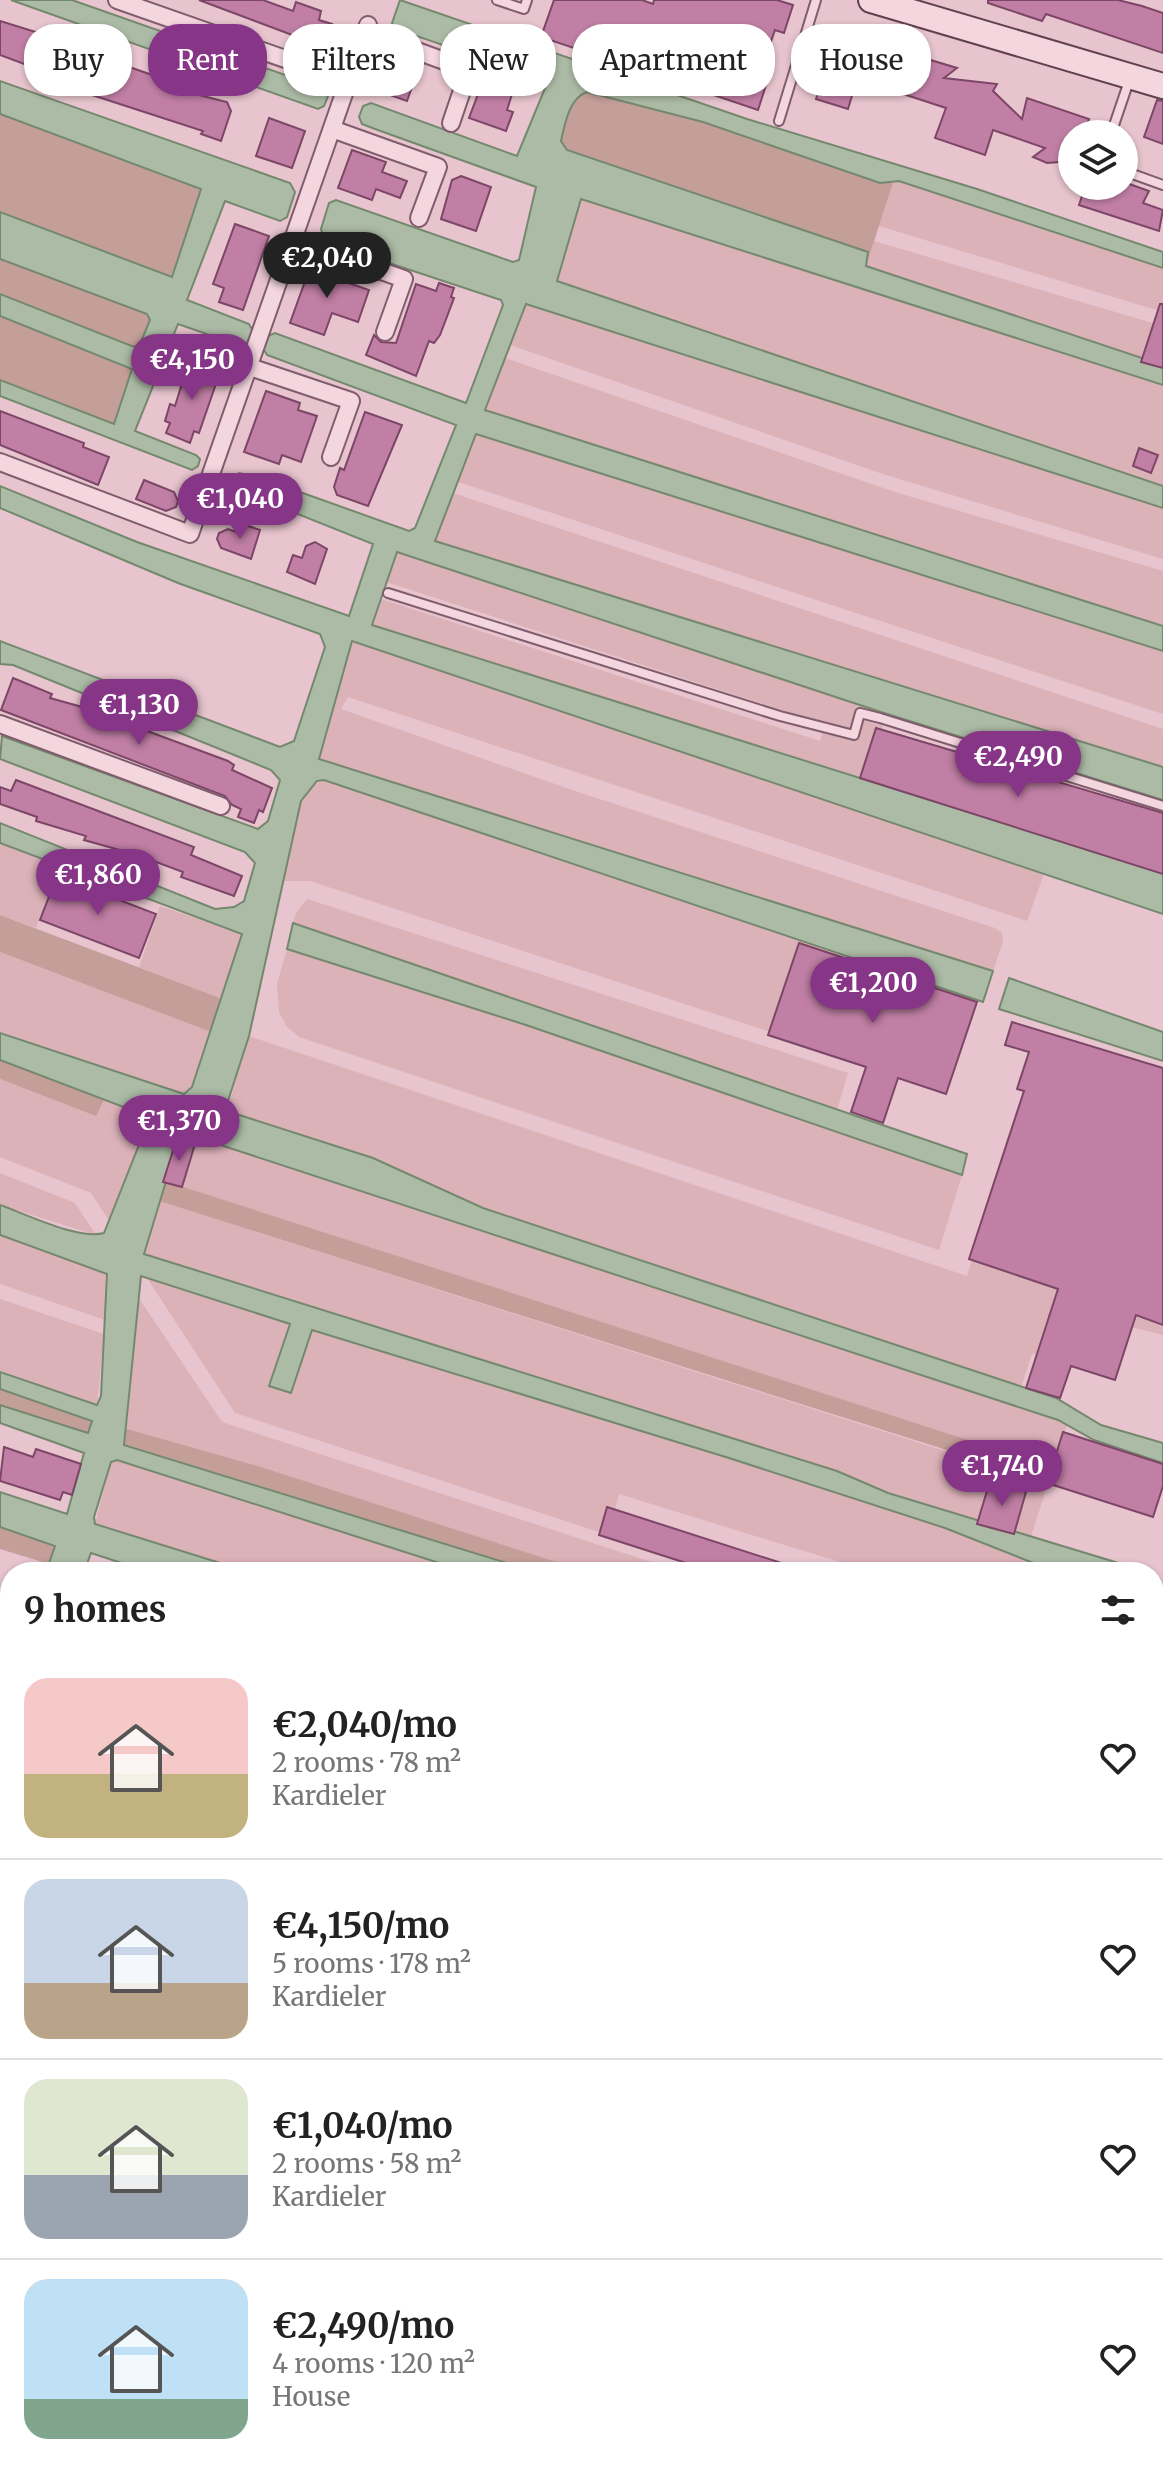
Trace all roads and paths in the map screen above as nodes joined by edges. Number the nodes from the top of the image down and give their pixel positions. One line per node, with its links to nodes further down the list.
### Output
1 (117, 0): 7 (street)
2 (497, 0): 3 (lane)
3 (527, 0)
4 (816, 0): 12 (lane)
5 (871, 0): 8 (street)
6 (424, 51): 13 (street)
7 (283, 58)
8 (1130, 76): 9 (street); 11 (lane)
9 (1163, 86)
10 (343, 96): 14 (street)
11 (1116, 120)
12 (779, 121)
13 (451, 123)
14 (332, 129): 17 (street); 18 (street)
15 (1138, 176): 16 (lane)
16 (1163, 185)
17 (419, 218)
18 (294, 240): 19 (street); 20 (street)
19 (385, 332)
20 (250, 367): 21 (street); 22 (street)
21 (331, 457)
22 (0, 462)
23 (388, 593): 26 (lane)
24 (0, 724): 25 (street)
25 (221, 806)
26 (1163, 806)

